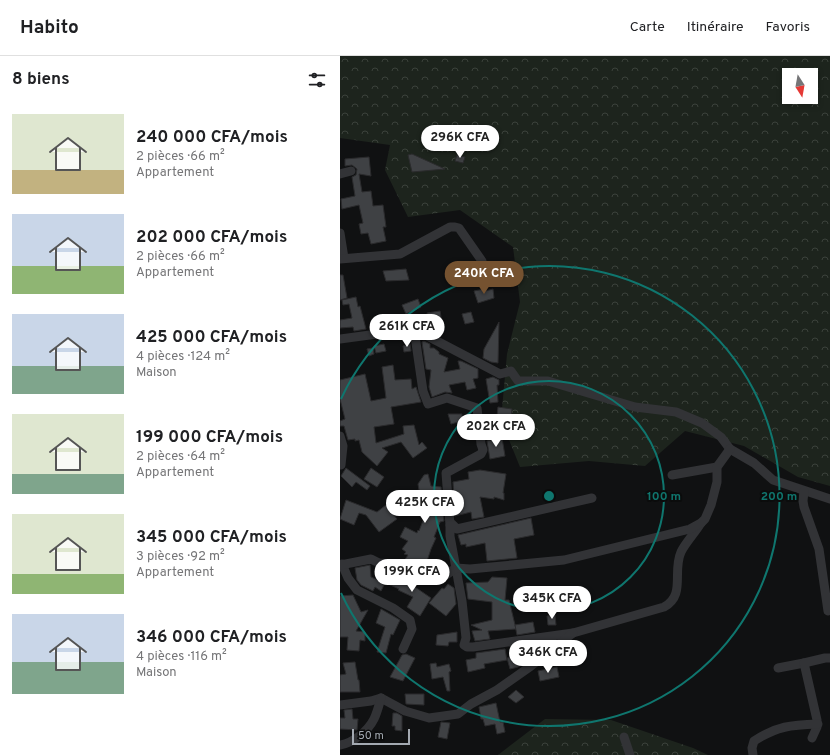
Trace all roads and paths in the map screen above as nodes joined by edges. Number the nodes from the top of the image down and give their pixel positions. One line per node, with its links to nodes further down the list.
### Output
1 (351, 171): 2 (street)
2 (340, 174)
3 (340, 233): 4 (street)
4 (342, 258): 5 (street)
5 (482, 262)
6 (414, 329): 7 (street); 9 (street); 17 (street)
7 (340, 339)
8 (340, 436): 10 (street)
9 (730, 449): 11 (street); 13 (street)
10 (341, 465)
11 (717, 467): 12 (street); 16 (street)
12 (672, 475)
13 (804, 491): 15 (street); 20 (street)
14 (592, 498): 17 (street)
15 (830, 499)
16 (701, 523): 19 (street); 21 (street)
17 (450, 525): 19 (street)
18 (341, 565): 19 (street); 22 (street)
19 (456, 568): 21 (street)
20 (828, 611)
21 (573, 633): 26 (street)
22 (403, 649)
23 (830, 658): 24 (street)
24 (804, 663): 25 (street); 28 (street)
25 (778, 668)
26 (381, 698): 27 (street); 31 (street)
27 (340, 705)
28 (818, 724): 30 (street); 33 (street)
29 (624, 737): 32 (street)
30 (812, 738)
31 (340, 745)
32 (630, 755)
33 (753, 755)

